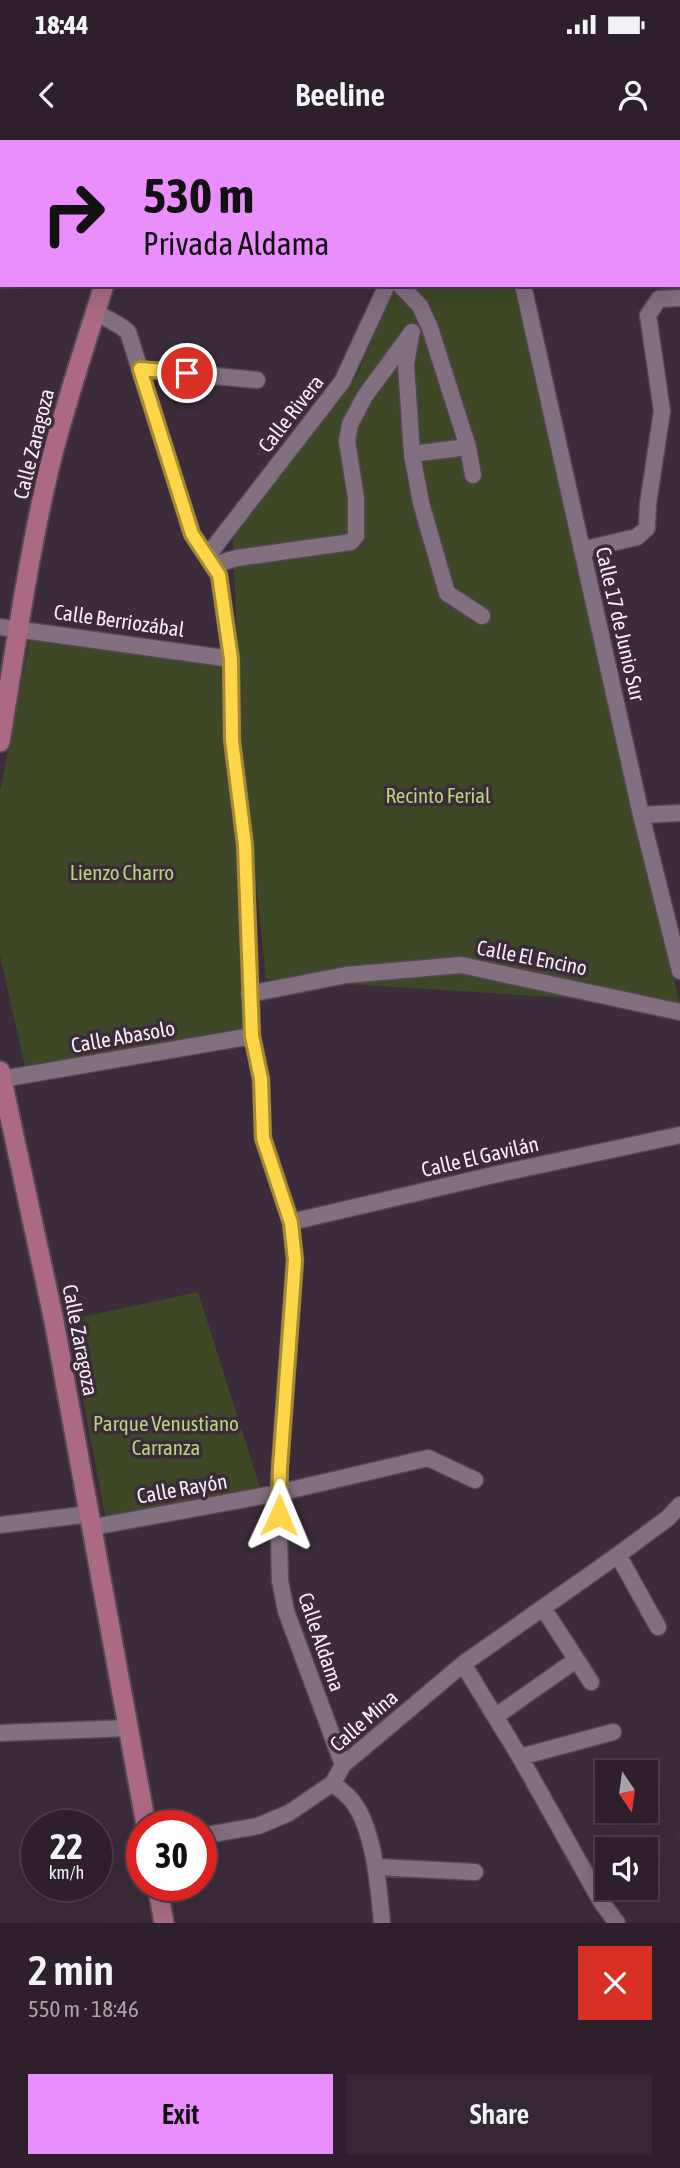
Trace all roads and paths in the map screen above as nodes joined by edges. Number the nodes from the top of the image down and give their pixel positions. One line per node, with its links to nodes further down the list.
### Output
1 (103, 287): 7 (main road, Calle Zaragoza)
2 (386, 287): 15 (street, Calle Rivera)
3 (402, 287): 6 (street)
4 (523, 287): 14 (street, Calle 17 de Junio Sur)
5 (680, 298): 14 (street)
6 (420, 306): 8 (street); 11 (street)
7 (96, 312): 9 (street, Calle Aldama); 17 (main road, Calle Zaragoza)
8 (412, 332): 12 (street); 15 (street)
9 (140, 369): 10 (street); 15 (street, Calle Aldama)
10 (257, 380)
11 (468, 447): 12 (street); 13 (street)
12 (412, 454): 16 (street)
13 (473, 475)
14 (582, 550): 21 (street, Calle 17 de Junio Sur)
15 (211, 560): 18 (street, Calle Aldama)
16 (482, 616)
17 (9, 627): 18 (street, Calle Berriozábal); 19 (main road, Calle Zaragoza)
18 (231, 659): 23 (street, Calle Aldama)
19 (0, 741)
20 (680, 813): 21 (street)
21 (641, 816): 22 (street, Calle 17 de Junio Sur)
22 (680, 971)
23 (249, 994): 24 (street, Calle El Encino); 25 (street, Calle Aldama)
24 (680, 1012)
25 (252, 1036): 26 (street, Calle Abasolo); 28 (street, Calle Aldama)
26 (1, 1075): 32 (main road, Calle Zaragoza)
27 (680, 1135): 28 (street, Calle El Gavilán)
28 (291, 1223): 30 (street, Calle Aldama)
29 (475, 1480): 30 (street, Calle Rayón)
30 (278, 1493): 32 (street, Calle Rayón); 45 (street, Calle Aldama)
31 (680, 1504): 34 (street, Calle Mina)
32 (91, 1521): 33 (street, Calle Rayón); 41 (main road, Calle Zaragoza)
33 (0, 1525)
34 (618, 1555): 35 (street, Calle Mina); 36 (street)
35 (543, 1608): 37 (street); 38 (street, Calle Mina)
36 (658, 1627)
37 (576, 1660): 39 (street); 40 (street)
38 (463, 1664): 40 (street); 45 (street, Calle Mina)
39 (591, 1682)
40 (496, 1716): 44 (street)
41 (129, 1728): 43 (street); 47 (main road, Calle Zaragoza)
42 (612, 1732): 44 (street)
43 (0, 1733)
44 (520, 1756): 54 (street)
45 (343, 1765): 46 (street, Calle Mina)
46 (333, 1783): 48 (street, Calle Mina); 49 (street)
47 (143, 1810)
48 (217, 1833)
49 (377, 1867): 50 (street); 53 (street)
50 (475, 1872)
51 (160, 1901): 52 (main road)
52 (164, 1923)
53 (382, 1923)
54 (617, 1923)

